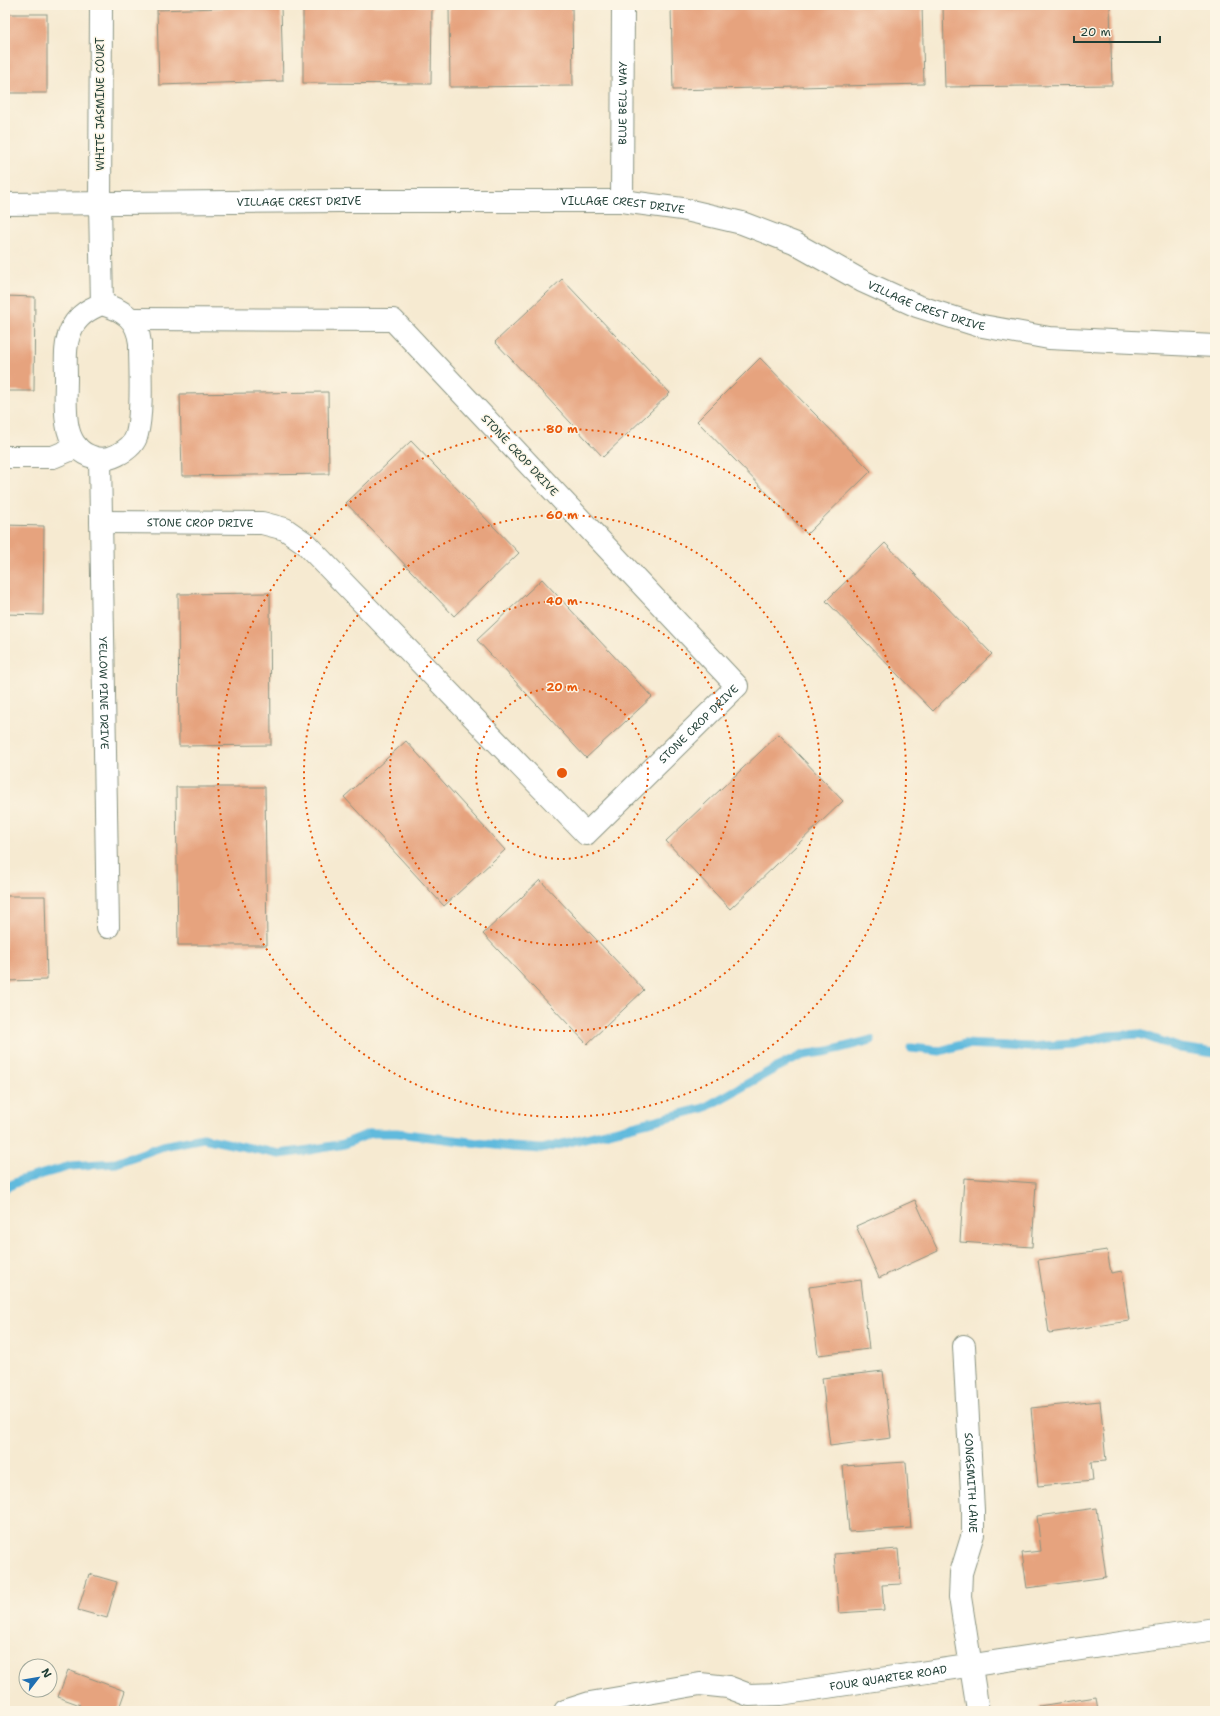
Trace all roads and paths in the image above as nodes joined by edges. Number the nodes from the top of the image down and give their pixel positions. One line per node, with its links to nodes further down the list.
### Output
1 (101, 5): 5 (street, WHITE JASMINE COURT)
2 (623, 5): 3 (street, BLUE BELL WAY)
3 (622, 201): 5 (street, VILLAGE CREST DRIVE); 8 (street, VILLAGE CREST DRIVE)
4 (5, 204): 5 (street, VILLAGE CREST DRIVE)
5 (100, 204): 6 (street)
6 (102, 304): 7 (street); 9 (street)
7 (131, 319): 11 (street); 12 (street, STONE CROP DRIVE)
8 (1215, 346)
9 (77, 448): 10 (street); 11 (street)
10 (5, 458)
11 (100, 459): 12 (street, YELLOW PINE DRIVE)
12 (101, 522): 13 (street, YELLOW PINE DRIVE)
13 (108, 928)
14 (964, 1346): 16 (street, SONGSMITH LANE)
15 (1215, 1628): 16 (street, FOUR QUARTER ROAD)
16 (971, 1666): 17 (street, FOUR QUARTER ROAD); 18 (street, SONGSMITH LANE)
17 (565, 1711)
18 (978, 1711)

